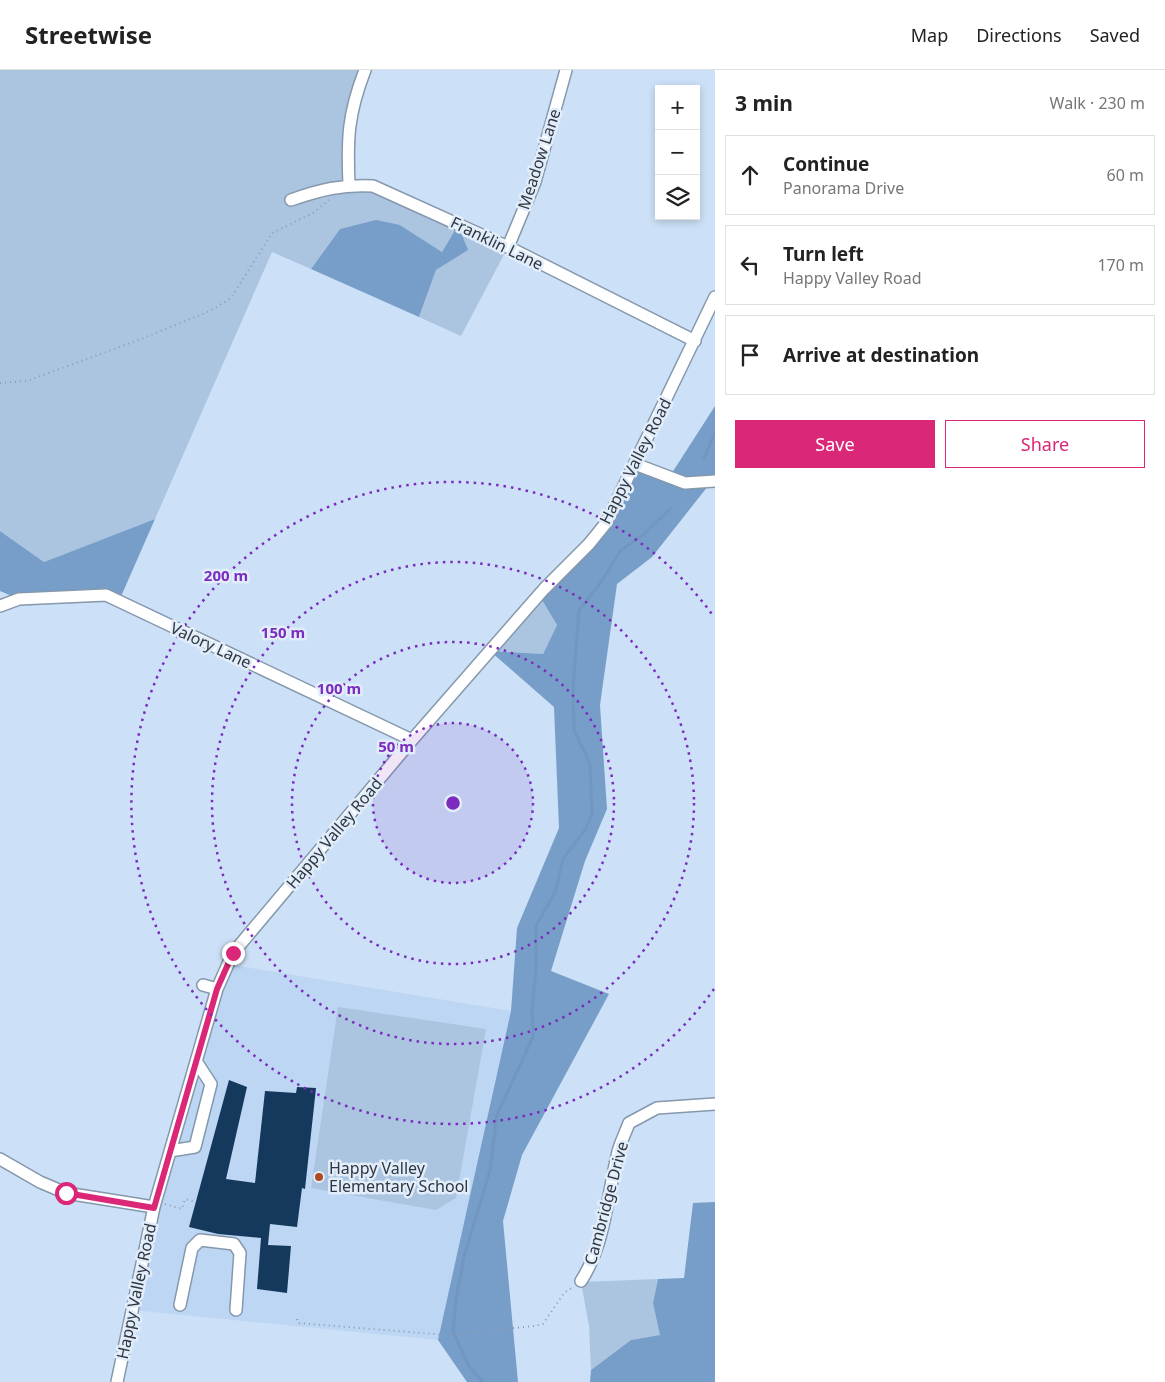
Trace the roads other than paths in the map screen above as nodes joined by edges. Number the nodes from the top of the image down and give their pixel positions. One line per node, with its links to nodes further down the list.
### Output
1 (365, 70): 3 (street)
2 (566, 70): 5 (street, Meadow Lane)
3 (349, 184): 4 (street, Franklin Lane); 5 (street, Franklin Lane)
4 (291, 200)
5 (508, 247): 7 (street, Franklin Lane)
6 (715, 297): 7 (street, Happy Valley Road)
7 (695, 341): 8 (street, Happy Valley Road)
8 (635, 464): 9 (street); 11 (street, Happy Valley Road)
9 (715, 481)
10 (0, 606): 11 (street, Valory Lane)
11 (412, 740): 13 (street, Happy Valley Road)
12 (203, 985): 13 (street)
13 (217, 989): 14 (street, Happy Valley Road)
14 (196, 1061): 16 (street, Happy Valley Road); 16 (street)
15 (715, 1104): 19 (street, Cambridge Drive)
16 (170, 1151): 18 (street, Happy Valley Road)
17 (0, 1159): 18 (street)
18 (155, 1205): 22 (street, Happy Valley Road)
19 (581, 1282)
20 (180, 1305): 21 (street)
21 (236, 1310)
22 (117, 1382)

